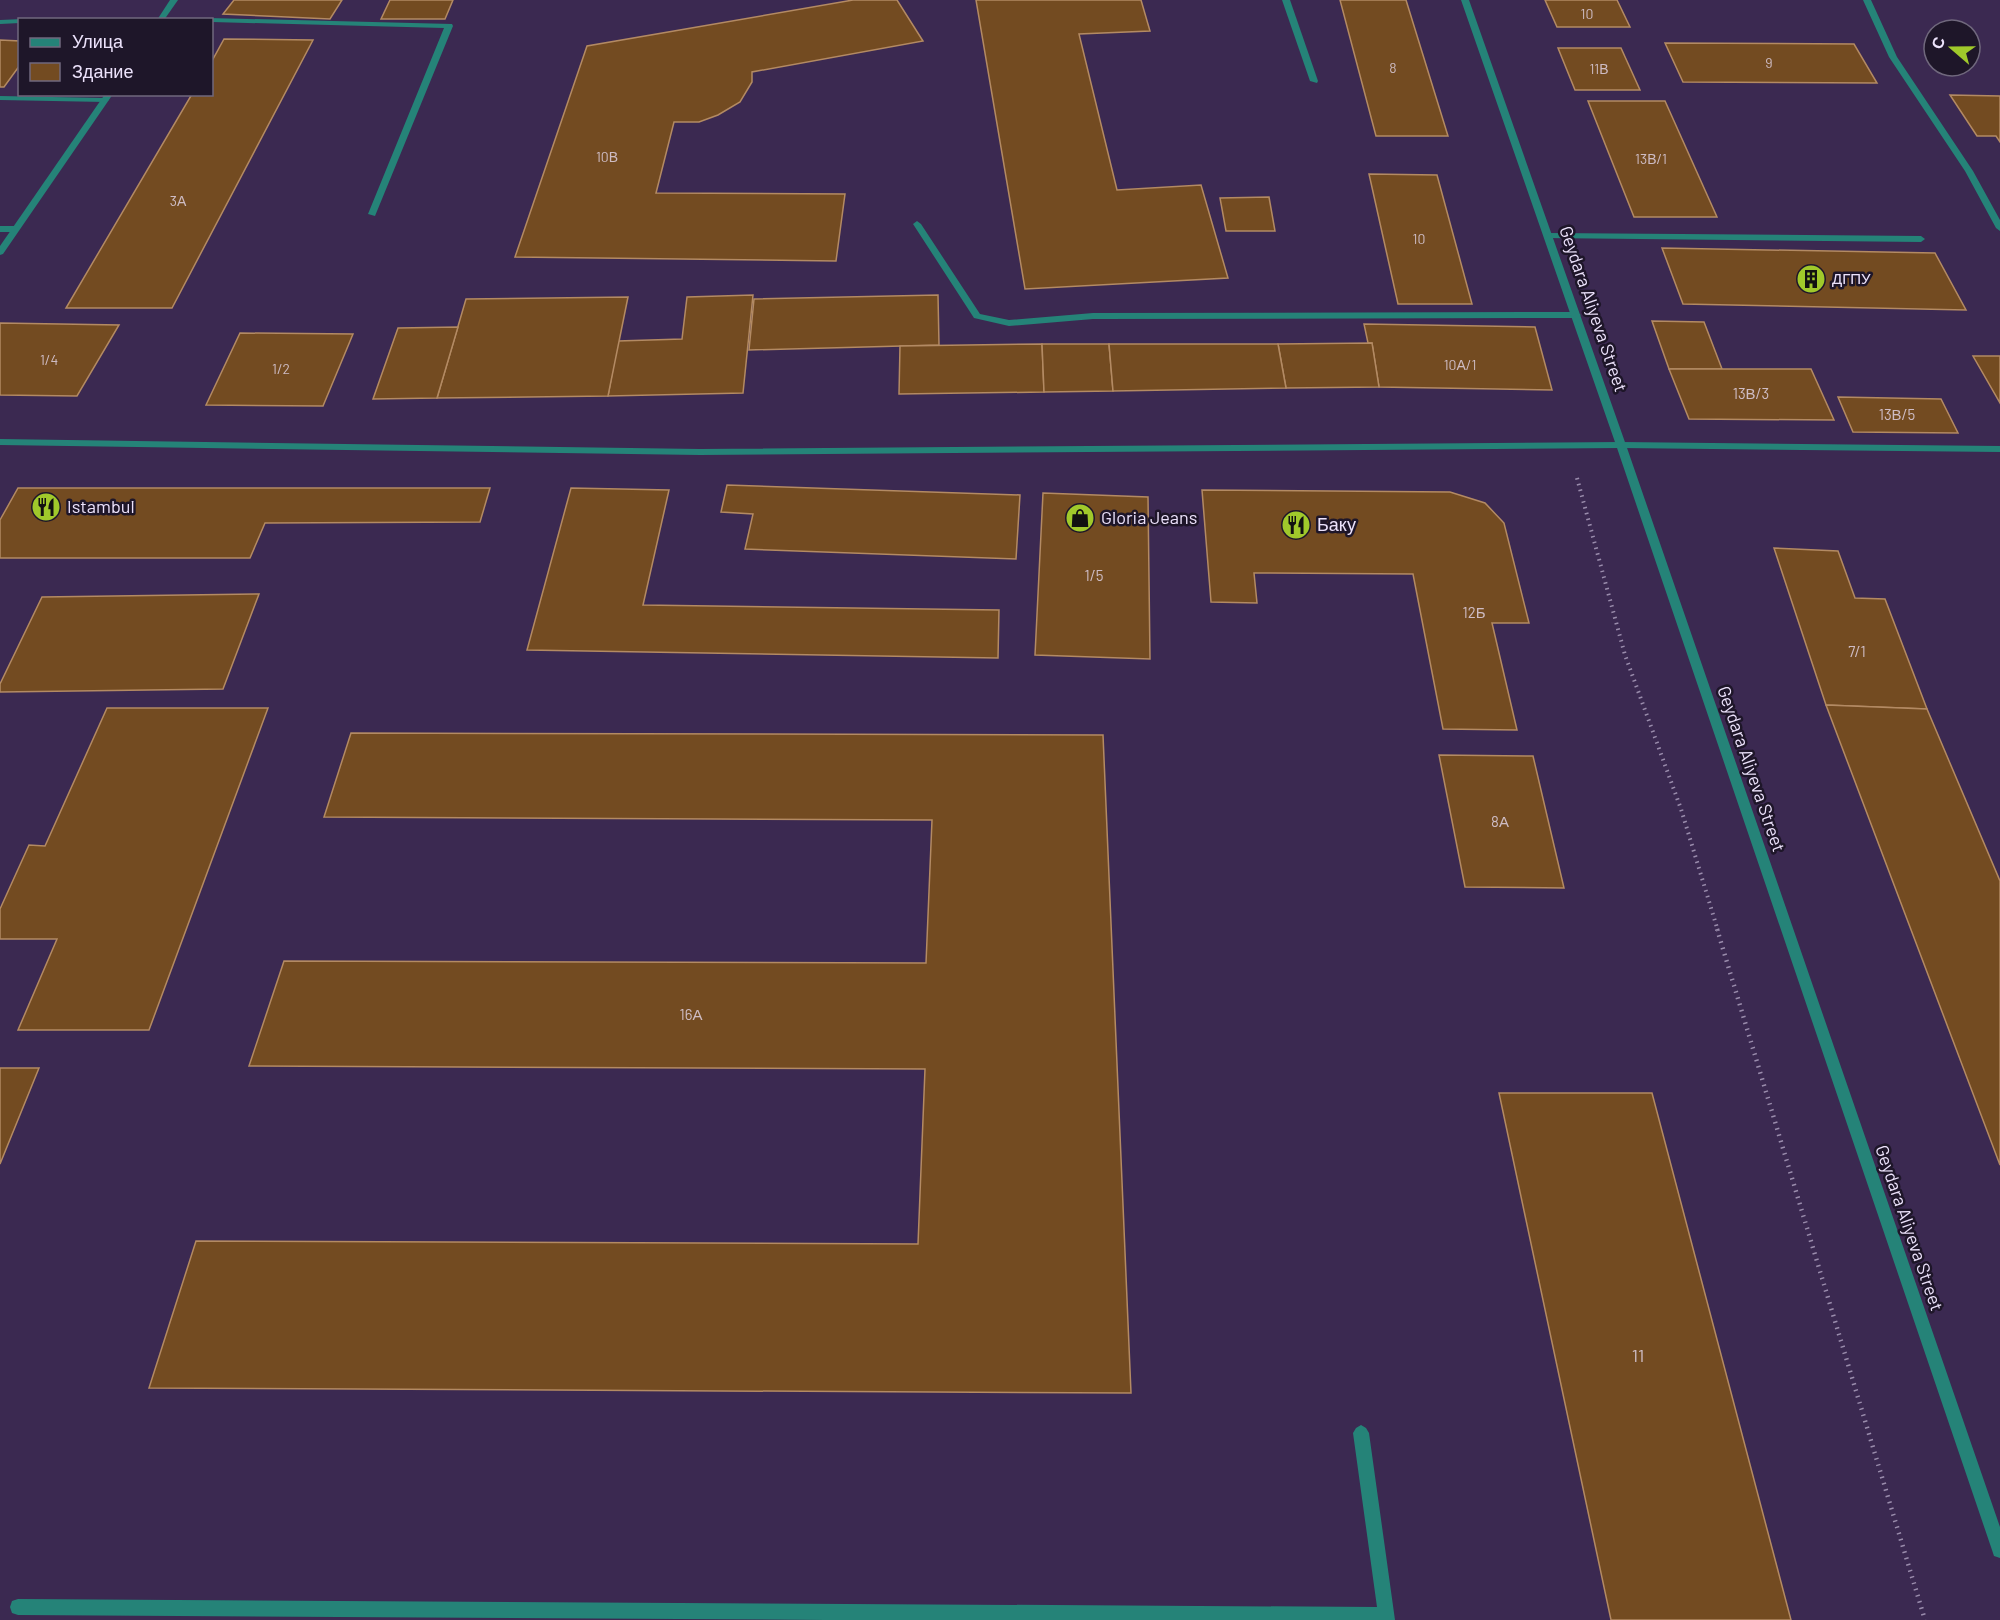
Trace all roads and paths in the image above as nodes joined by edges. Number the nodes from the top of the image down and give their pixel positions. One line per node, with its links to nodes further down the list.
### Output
1 (174, 0): 5 (street)
2 (1286, 0): 9 (street)
3 (1466, 0): 17 (street, Geydara Aliyeva Street)
4 (1867, 0): 14 (street)
5 (162, 18)
6 (213, 20): 12 (street)
7 (18, 21): 8 (street)
8 (0, 22)
9 (1314, 81)
10 (107, 97): 11 (street); 16 (street)
11 (0, 98)
12 (372, 214)
13 (917, 225): 20 (street)
14 (2000, 228)
15 (0, 229): 16 (street)
16 (15, 229): 19 (street)
17 (1548, 236): 18 (street); 20 (street, Geydara Aliyeva Street)
18 (1921, 239)
19 (0, 252)
20 (1576, 315): 22 (street, Geydara Aliyeva Street)
21 (0, 441): 23 (street)
22 (1621, 445): 23 (street); 24 (street); 26 (street, Geydara Aliyeva Street)
23 (1569, 446): 29 (path)
24 (2000, 449)
25 (1361, 1433): 28 (street)
26 (2000, 1550)
27 (18, 1607): 28 (street)
28 (1387, 1618)
29 (1925, 1620)

